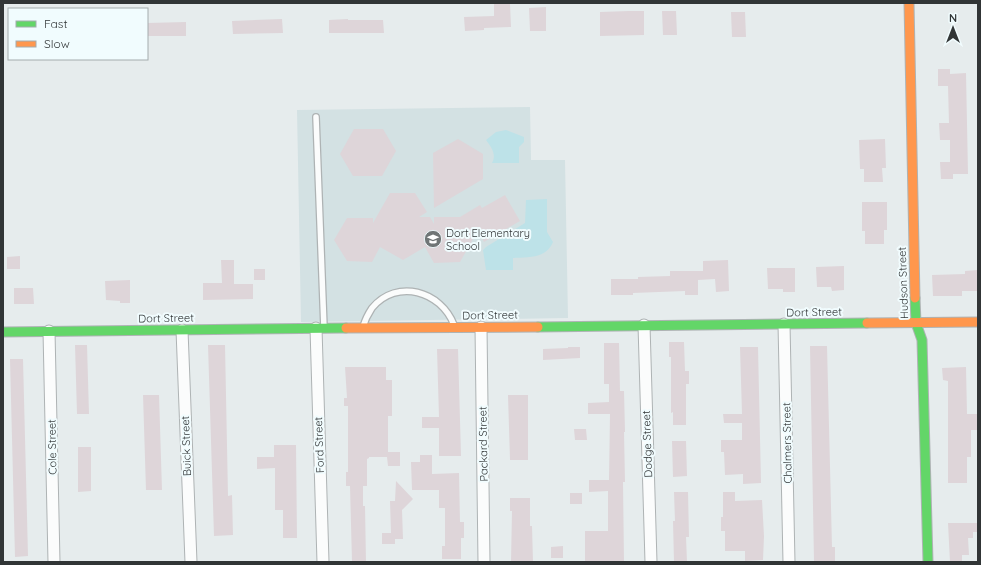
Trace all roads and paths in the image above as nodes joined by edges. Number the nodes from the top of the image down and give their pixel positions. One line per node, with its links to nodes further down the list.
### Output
1 (909, 3): 4 (street, Hudson Street)
2 (316, 117): 9 (lane)
3 (978, 322): 4 (street, Dort Street)
4 (916, 323): 5 (street, Dort Street); 20 (street, Hudson Street)
5 (784, 324): 6 (street, Dort Street); 19 (street, Chalmers Street)
6 (644, 325): 8 (street, Dort Street); 18 (street, Dodge Street)
7 (455, 327): 8 (street, Dort Street); 10 (street, Dort Street); 10 (lane)
8 (481, 327): 17 (street, Packard Street)
9 (320, 328): 10 (street, Dort Street); 11 (street, Dort Street); 16 (street, Ford Street)
10 (362, 328)
11 (182, 330): 12 (street, Dort Street); 15 (street, Buick Street)
12 (49, 331): 13 (street, Dort Street); 14 (street, Cole Street)
13 (3, 332)
14 (54, 562)
15 (191, 562)
16 (323, 562)
17 (484, 562)
18 (651, 562)
19 (789, 562)
20 (928, 562)

